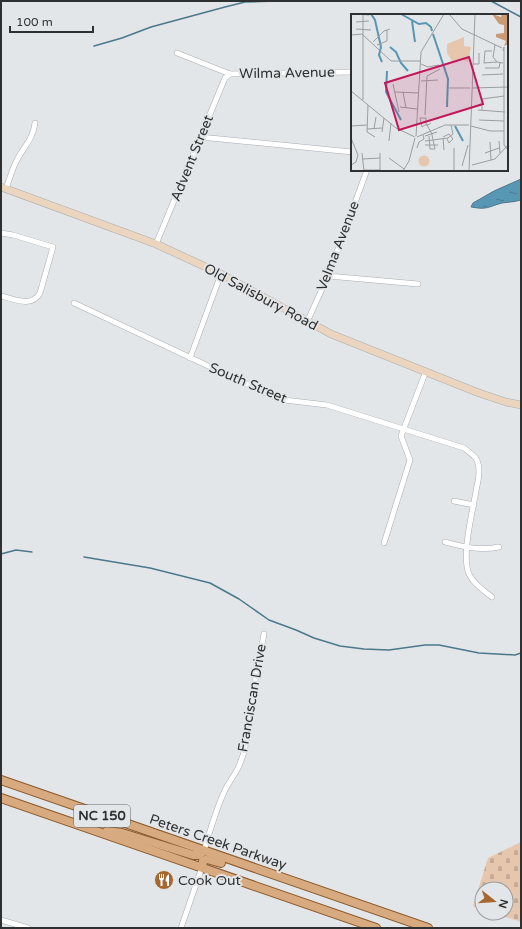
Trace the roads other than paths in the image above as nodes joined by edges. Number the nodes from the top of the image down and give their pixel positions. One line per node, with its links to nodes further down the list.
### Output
1 (177, 53): 3 (street, Wilma Avenue)
2 (351, 72): 3 (street, Wilma Avenue)
3 (230, 74): 5 (street, Advent Street)
4 (35, 123): 8 (street)
5 (200, 137): 6 (street); 10 (street, Advent Street)
6 (351, 152)
7 (367, 171): 12 (street, Velma Avenue)
8 (3, 188): 10 (main road, Old Salisbury Road)
9 (1, 233): 14 (street)
10 (156, 244): 11 (main road, Old Salisbury Road)
11 (221, 274): 16 (main road, Old Salisbury Road); 17 (street)
12 (328, 276): 13 (street); 16 (street, Velma Avenue)
13 (418, 284)
14 (1, 296)
15 (74, 303): 17 (street, South Street)
16 (307, 322): 18 (main road, Old Salisbury Road)
17 (190, 358): 20 (street, South Street)
18 (426, 371): 19 (main road, Old Salisbury Road); 20 (street)
19 (521, 405)
20 (403, 428): 22 (street, South Street); 24 (street)
21 (454, 501): 22 (street)
22 (474, 506): 25 (street)
23 (445, 542): 25 (street)
24 (384, 543)
25 (467, 547): 26 (street); 27 (street)
26 (499, 547)
27 (492, 597)
28 (264, 634): 32 (street, Franciscan Drive)
29 (1, 780): 32 (main road, Peters Creek Parkway / NC 150)
30 (1, 798): 31 (main road, Peters Creek Parkway / NC 150)
31 (101, 832): 32 (main road); 33 (main road, Peters Creek Parkway / NC 150)
32 (204, 851): 34 (main road, Peters Creek Parkway / NC 150)
33 (202, 867): 34 (main road); 37 (street); 38 (main road, Peters Creek Parkway / NC 150)
34 (280, 876): 39 (main road, Peters Creek Parkway / NC 150)
35 (1, 920): 36 (street)
36 (28, 928)
37 (181, 928)
38 (376, 928)
39 (428, 928)

